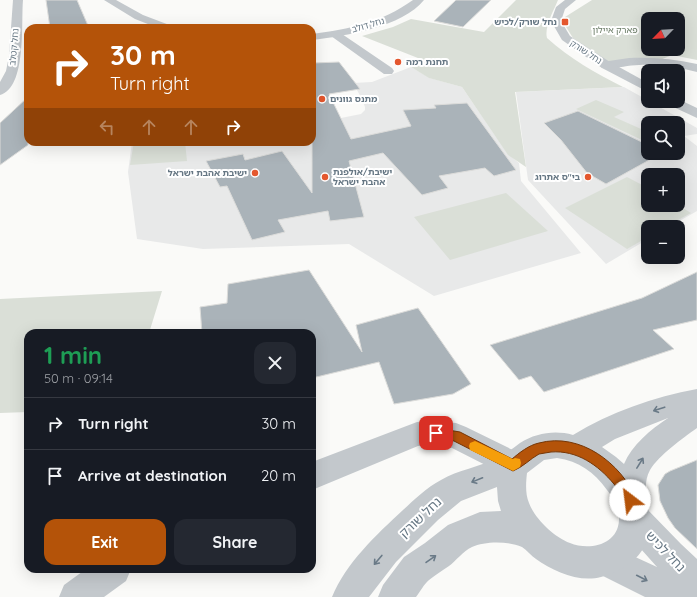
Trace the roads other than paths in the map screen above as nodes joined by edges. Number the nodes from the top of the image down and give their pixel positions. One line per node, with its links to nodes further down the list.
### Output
1 (18, 0): 12 (street, נחל קטלב)
2 (109, 0): 5 (street)
3 (419, 0): 6 (street, נחל דולב)
4 (571, 0): 8 (street, נחל שורק)
5 (157, 24)
6 (335, 34): 7 (street, נחל דולב); 10 (street)
7 (316, 37)
8 (606, 64): 9 (street); 11 (street, נחל שורק)
9 (697, 68)
10 (388, 71)
11 (641, 84)
12 (0, 91)
13 (685, 108): 14 (street)
14 (697, 114)
15 (697, 400): 17 (street, one-way to 17)
16 (697, 411): 20 (street, one-way to 16)
17 (576, 449): 18 (street); 20 (street)
18 (513, 465): 19 (street); 21 (street); 26 (street, נחל שורק, one-way to 26)
19 (316, 474)
20 (633, 509): 22 (street); 24 (street, נחל לכיש)
21 (531, 534): 22 (street); 27 (street, one-way to 21)
22 (607, 560): 28 (street, one-way to 28)
23 (109, 573): 25 (street)
24 (697, 582)
25 (76, 597)
26 (349, 597)
27 (395, 597)
28 (681, 597)

